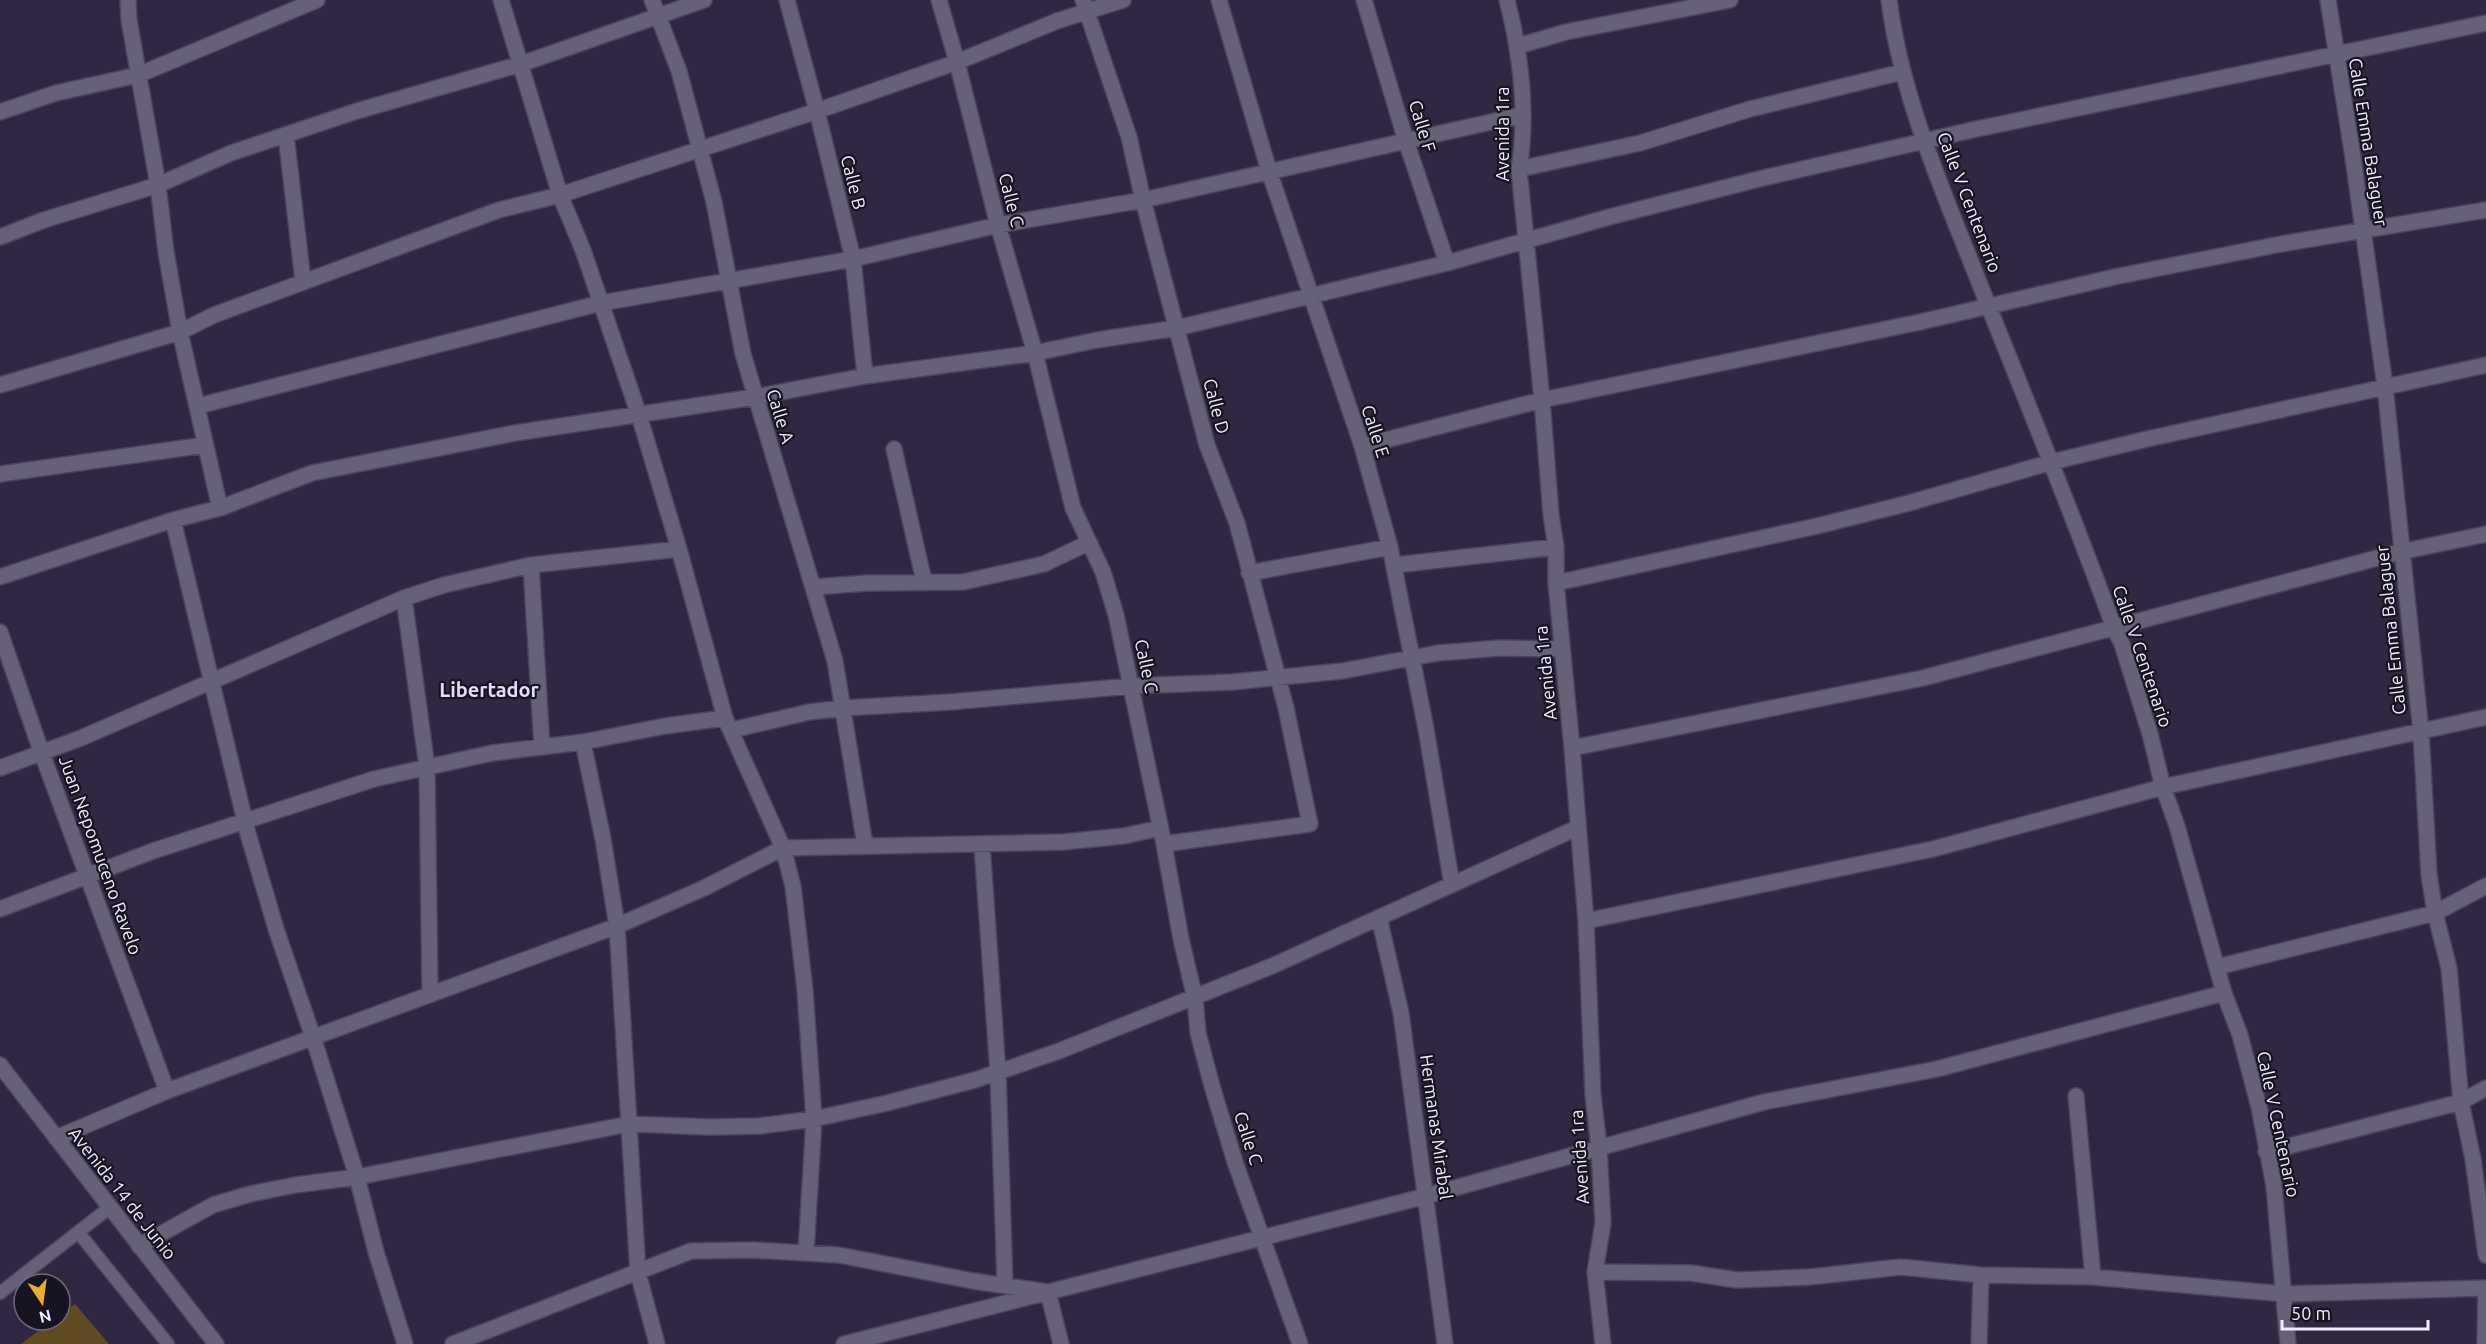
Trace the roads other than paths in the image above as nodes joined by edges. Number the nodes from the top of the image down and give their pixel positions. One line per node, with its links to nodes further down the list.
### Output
1 (128, 0): 23 (street)
2 (316, 0): 23 (street)
3 (501, 0): 21 (street)
4 (652, 0): 16 (street, Calle A)
5 (704, 0): 16 (street)
6 (787, 0): 24 (street, Calle B)
7 (939, 0): 20 (street, Calle C)
8 (1123, 0): 15 (street)
9 (1219, 0): 32 (street, Calle E)
10 (1364, 0): 28 (street, Calle F)
11 (1507, 0): 18 (street, Avenida 1ra)
12 (1730, 0): 18 (street)
13 (1889, 0): 22 (street, Calle V Centenario)
14 (2328, 0): 19 (street, Calle Emma Balaguer)
15 (1085, 7): 20 (street); 35 (street, Calle D)
16 (657, 15): 21 (street); 30 (street, Calle A)
17 (2486, 23): 19 (street)
18 (1518, 46): 26 (street, Avenida 1ra)
19 (2336, 54): 29 (street); 38 (street, Calle Emma Balaguer)
20 (957, 62): 24 (street); 37 (street, Calle C)
21 (521, 64): 27 (street); 34 (street)
22 (1902, 72): 29 (street, Calle V Centenario); 31 (street)
23 (138, 75): 25 (street); 33 (street)
24 (817, 111): 30 (street); 41 (street, Calle B)
25 (0, 112)
26 (1522, 115): 28 (street); 31 (street, Avenida 1ra)
27 (286, 135): 33 (street); 44 (street)
28 (1406, 141): 32 (street); 42 (street, Calle F)
29 (1926, 142): 40 (street); 47 (street, Calle V Centenario)
30 (698, 148): 34 (street); 43 (street, Calle A)
31 (1519, 169): 40 (street, Avenida 1ra)
32 (1269, 171): 35 (street); 45 (street, Calle E)
33 (158, 185): 39 (street); 49 (street)
34 (560, 195): 44 (street); 46 (street)
35 (1143, 200): 37 (street); 48 (street, Calle D)
36 (2486, 210): 38 (street)
37 (998, 225): 41 (street); 50 (street, Calle C)
38 (2363, 229): 47 (street); 54 (street, Calle Emma Balaguer)
39 (0, 237)
40 (1527, 241): 42 (street); 56 (street, Avenida 1ra)
41 (853, 259): 43 (street); 52 (street, Calle B)
42 (1447, 263): 45 (street)
43 (730, 279): 46 (street); 55 (street, Calle A)
44 (303, 281): 49 (street)
45 (1309, 294): 48 (street); 60 (street, Calle E)
46 (601, 303): 57 (street); 58 (street)
47 (1989, 306): 56 (street); 62 (street, Calle V Centenario)
48 (1177, 328): 50 (street); 74 (street, Calle D)
49 (180, 333): 53 (street); 57 (street)
50 (1035, 353): 52 (street); 67 (street, Calle C)
51 (2486, 365): 54 (street)
52 (865, 376): 55 (street)
53 (0, 385)
54 (2385, 386): 62 (street); 71 (street, Calle Emma Balaguer)
55 (755, 397): 58 (street); 78 (street, Calle A)
56 (1542, 400): 60 (street); 69 (street, Avenida 1ra)
57 (198, 406): 59 (street)
58 (639, 415): 64 (street); 70 (street)
59 (205, 445): 63 (street); 64 (street)
60 (1362, 446): 68 (street, Calle E)
61 (894, 449): 76 (street)
62 (2052, 462): 77 (street); 80 (street, Calle V Centenario)
63 (0, 474)
64 (220, 508): 65 (street)
65 (173, 520): 75 (street); 85 (street)
66 (2486, 534): 71 (street)
67 (1088, 543): 76 (street); 86 (street, Calle C)
68 (1390, 547): 73 (street, Calle E); 74 (street)
69 (1556, 547): 73 (street); 77 (street, Avenida 1ra)
70 (679, 549): 72 (street); 89 (street)
71 (2400, 552): 80 (street); 90 (street, Calle Emma Balaguer)
72 (531, 565): 79 (street); 92 (street)
73 (1395, 566): 83 (street, Calle E)
74 (1249, 573): 84 (street, Calle D)
75 (0, 577)
76 (924, 581): 78 (street)
77 (1556, 584): 82 (street, Avenida 1ra)
78 (813, 587): 87 (street, Calle A)
79 (404, 598): 85 (street); 95 (street)
80 (2114, 628): 93 (street); 97 (street, Calle V Centenario)
81 (0, 632): 94 (street, Juan Nepomuceno Ravelo)
82 (1562, 648): 83 (street); 93 (street, Avenida 1ra)
83 (1412, 659): 84 (street); 106 (street, Calle E)
84 (1277, 676): 86 (street); 101 (street, Calle D)
85 (210, 682): 94 (street); 98 (street)
86 (1131, 686): 87 (street); 99 (street, Calle C)
87 (843, 708): 89 (street); 102 (street, Calle A)
88 (2486, 717): 90 (street)
89 (728, 724): 91 (street); 104 (street)
90 (2421, 732): 97 (street); 109 (street, Calle Emma Balaguer)
91 (583, 742): 92 (street); 112 (street)
92 (542, 747): 95 (street)
93 (1572, 748): 100 (street, Avenida 1ra)
94 (41, 752): 96 (street); 105 (street, Juan Nepomuceno Ravelo)
95 (427, 767): 98 (street); 115 (street)
96 (0, 768)
97 (2163, 787): 111 (street); 113 (street, Calle V Centenario)
98 (246, 820): 105 (street); 117 (street)
99 (1160, 828): 101 (street, Calle C); 103 (street)
100 (1577, 828): 106 (street); 111 (street, Avenida 1ra)
101 (1164, 844): 116 (street, Calle C)
102 (865, 845): 103 (street); 104 (street)
103 (982, 845): 119 (street)
104 (783, 848): 112 (street); 124 (street)
105 (87, 875): 108 (street); 121 (street, Juan Nepomuceno Ravelo)
106 (1452, 885): 110 (street)
107 (2486, 886): 109 (street)
108 (0, 909)
109 (2435, 913): 113 (street); 123 (street, Calle Emma Balaguer)
110 (1379, 917): 116 (street); 130 (street, Hermanas Mirabal)
111 (1586, 921): 127 (street, Avenida 1ra)
112 (617, 926): 115 (street); 125 (street)
113 (2217, 967): 114 (street, Calle V Centenario)
114 (2224, 993): 127 (street); 128 (street, Calle V Centenario)
115 (430, 995): 117 (street)
116 (1195, 998): 119 (street); 133 (street, Calle C)
117 (314, 1037): 121 (street); 129 (street)
118 (0, 1065): 126 (street, Avenida 14 de Junio)
119 (998, 1073): 124 (street); 141 (street)
120 (2486, 1088): 123 (street)
121 (167, 1091): 126 (street)
122 (2076, 1096): 140 (street)
123 (2461, 1102): 128 (street); 136 (street, Calle Emma Balaguer)
124 (814, 1119): 125 (street); 135 (street)
125 (629, 1124): 129 (street); 138 (street)
126 (56, 1138): 131 (street, Avenida 14 de Junio)
127 (1599, 1147): 130 (street); 137 (street, Avenida 1ra)
128 (2266, 1152): 145 (street, Calle V Centenario)
129 (357, 1177): 134 (street); 149 (street)
130 (1426, 1196): 133 (street); 155 (street, Hermanas Mirabal)
131 (109, 1208): 132 (lane); 134 (street, Avenida 14 de Junio)
132 (78, 1233): 144 (lane); 147 (lane)
133 (1263, 1237): 143 (street); 154 (street, Calle C)
134 (139, 1246): 148 (street, Avenida 14 de Junio)
135 (806, 1252): 138 (street); 141 (street)
136 (2486, 1255)
137 (1595, 1272): 139 (street); 156 (street, Avenida 1ra)
138 (639, 1273): 150 (street); 151 (street)
139 (1981, 1275): 140 (street); 157 (street)
140 (2093, 1277): 145 (street)
141 (1005, 1284): 143 (street)
142 (2486, 1288): 145 (street); 159 (street)
143 (1048, 1292): 146 (street); 153 (street)
144 (0, 1293)
145 (2285, 1294): 158 (street, Calle V Centenario)
146 (877, 1340): 152 (street)
147 (168, 1344)
148 (216, 1344)
149 (405, 1344)
150 (453, 1344)
151 (657, 1344)
152 (844, 1344)
153 (1062, 1344)
154 (1300, 1344)
155 (1445, 1344)
156 (1603, 1344)
157 (1980, 1344)
158 (2288, 1344)
159 (2485, 1344)

